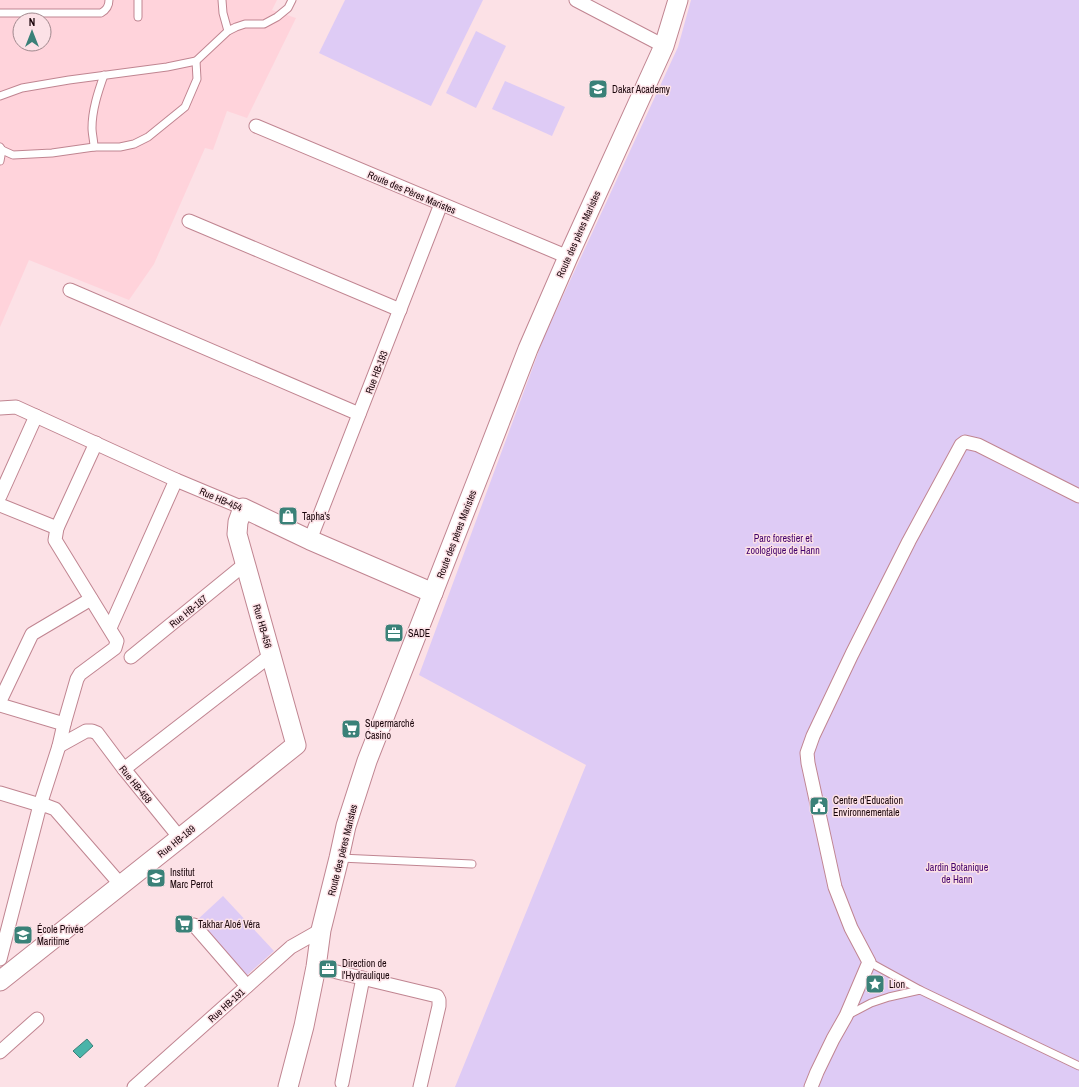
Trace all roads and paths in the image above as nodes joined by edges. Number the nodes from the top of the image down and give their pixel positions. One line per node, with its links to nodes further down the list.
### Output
1 (109, 0): 7 (lane)
2 (138, 0): 8 (lane)
3 (222, 0): 9 (lane)
4 (292, 0): 9 (lane)
5 (576, 0): 10 (street)
6 (678, 0): 10 (street, Route des pères Maristes)
7 (0, 13)
8 (138, 17)
9 (228, 31): 11 (lane)
10 (664, 46): 20 (street, Route des pères Maristes)
11 (196, 61): 12 (lane); 15 (lane)
12 (104, 75): 13 (lane); 15 (lane)
13 (0, 96)
14 (256, 126): 18 (street, Route des Pères Maristes)
15 (94, 147): 16 (lane)
16 (1, 149): 17 (lane)
17 (0, 162)
18 (441, 204): 20 (street, Route des Pères Maristes); 22 (street, Rue HB-193)
19 (189, 221): 22 (street)
20 (568, 257): 35 (street, Route des pères Maristes)
21 (70, 290): 24 (street)
22 (400, 310): 24 (street, Rue HB-193)
23 (4, 407): 25 (street, Rue HB-454)
24 (359, 414): 33 (street, Rue HB-193)
25 (36, 416): 26 (street, Rue HB-454); 28 (street)
26 (96, 443): 27 (street, Rue HB-454); 32 (street)
27 (176, 480): 31 (street, Rue HB-454); 37 (street)
28 (0, 496)
29 (1079, 496): 55 (street)
30 (0, 505): 32 (street)
31 (243, 508): 33 (street, Rue HB-454); 34 (street, Rue HB-456)
32 (57, 528): 36 (street)
33 (310, 540): 35 (street, Rue HB-454)
34 (245, 564): 38 (street, Rue HB-456); 39 (street, Rue HB-187)
35 (433, 593): 49 (street, Route des pères Maristes)
36 (91, 598): 37 (street); 40 (street)
37 (110, 628): 42 (street)
38 (271, 655): 43 (street, Rue HB-456); 45 (street)
39 (131, 658)
40 (0, 701)
41 (0, 705): 42 (street)
42 (64, 724): 44 (street)
43 (296, 745): 48 (street, Rue HB-189)
44 (59, 746): 45 (street, Rue HB-458); 47 (street)
45 (124, 769): 48 (street, Rue HB-458)
46 (0, 793): 47 (street)
47 (40, 805): 51 (street); 54 (street)
48 (180, 838): 51 (street, Rue HB-189)
49 (340, 858): 50 (lane); 53 (street, Route des pères Maristes)
50 (472, 864)
51 (121, 885): 58 (street, Rue HB-189)
52 (194, 925): 59 (street)
53 (321, 930): 56 (street, Route des pères Maristes); 59 (street, Rue HB-191)
54 (0, 959)
55 (869, 962): 60 (lane); 61 (street)
56 (316, 967): 57 (street); 67 (street, Route des pères Maristes)
57 (364, 978): 65 (street); 68 (street)
58 (0, 981)
59 (247, 986): 66 (street, Rue HB-191)
60 (920, 990): 61 (lane); 64 (lane)
61 (846, 1016): 69 (street)
62 (37, 1019): 63 (street)
63 (0, 1052)
64 (1079, 1066)
65 (342, 1083)
66 (134, 1087)
67 (288, 1087)
68 (420, 1087)
69 (811, 1087)

